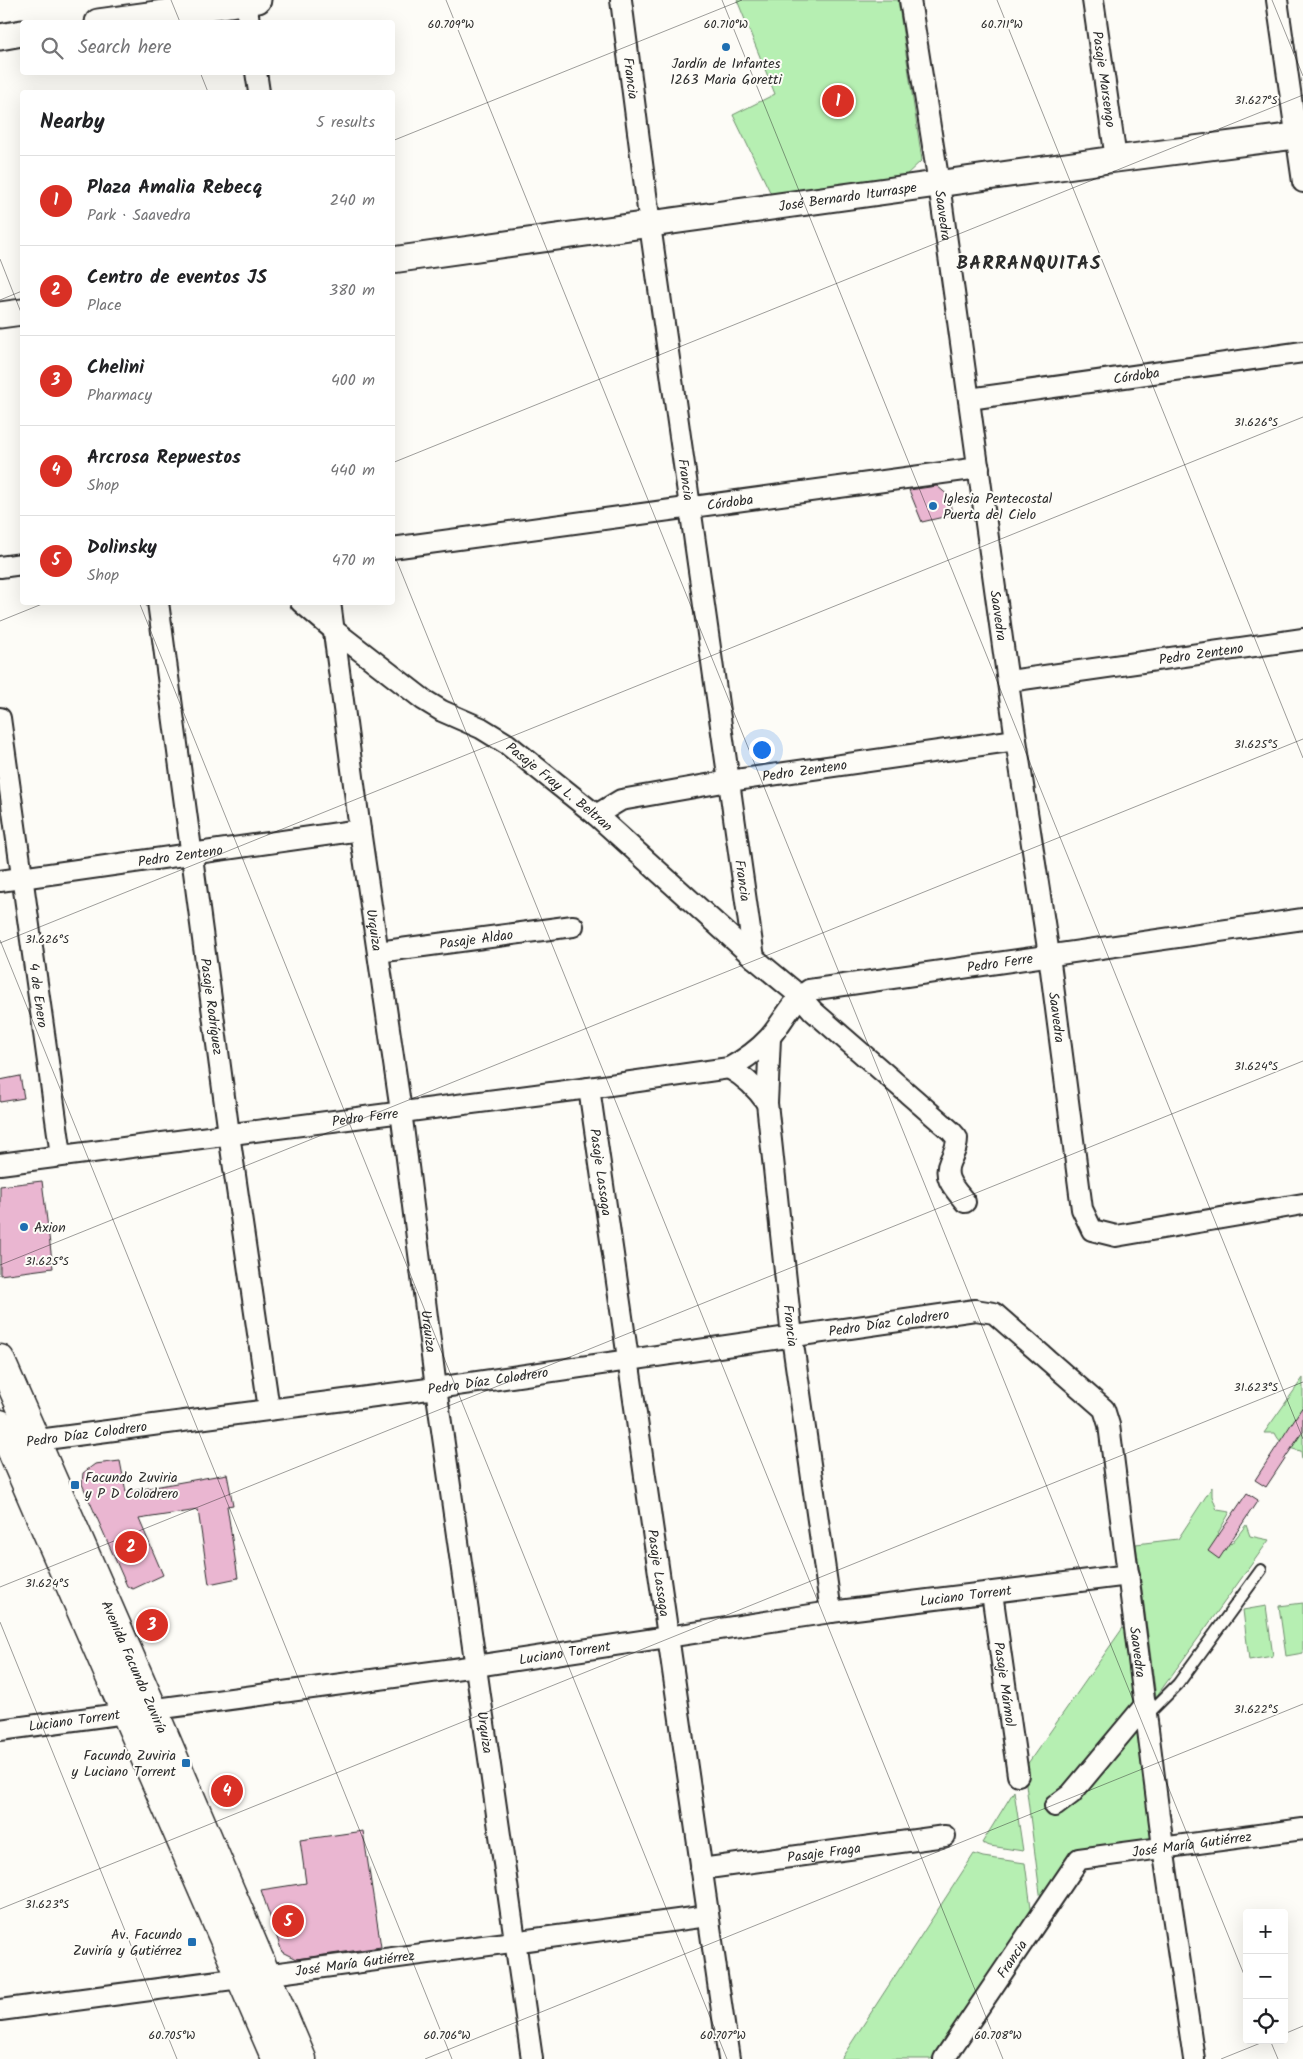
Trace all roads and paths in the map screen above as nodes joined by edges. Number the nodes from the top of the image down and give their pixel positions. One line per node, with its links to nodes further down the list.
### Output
1 (621, 0): 15 (street, Francia)
2 (910, 0): 14 (street, Saavedra)
3 (1093, 0): 12 (street, Pasaje Marsengo)
4 (1277, 0): 11 (street)
5 (250, 6): 6 (street)
6 (117, 20)
7 (20, 34): 8 (street)
8 (0, 37)
9 (256, 75): 10 (street)
10 (259, 90)
11 (1300, 136): 12 (street, José Bernardo Iturraspe); 13 (street)
12 (1116, 160): 14 (street, José Bernardo Iturraspe)
13 (1303, 182)
14 (939, 184): 15 (street, José Bernardo Iturraspe); 20 (street, Saavedra)
15 (650, 224): 16 (street, José Bernardo Iturraspe); 22 (street, Francia)
16 (395, 260)
17 (20, 312): 18 (street)
18 (0, 315)
19 (1303, 352): 20 (street, Córdoba)
20 (969, 399): 21 (street, Saavedra)
21 (979, 468): 22 (street, Córdoba); 31 (street, Saavedra)
22 (690, 507): 23 (street, Córdoba); 34 (street, Francia)
23 (395, 548)
24 (20, 564): 25 (street)
25 (0, 567)
26 (158, 605): 37 (street, Pasaje Rodríguez)
27 (304, 605): 29 (street, Pasaje Fray L. Beltran)
28 (330, 605): 29 (street, Urquiza)
29 (334, 632): 35 (street, Pasaje Fray L. Beltran); 36 (street, Urquiza)
30 (1303, 639): 31 (street, Pedro Zenteno)
31 (1009, 681): 33 (street, Saavedra)
32 (0, 718): 38 (street, 4 de Enero)
33 (1016, 740): 34 (street, Pedro Zenteno); 43 (street, Saavedra)
34 (729, 781): 35 (street, Pedro Zenteno); 44 (street, Francia)
35 (596, 815): 44 (street, Pasaje Fray L. Beltran)
36 (360, 830): 37 (street, Pedro Zenteno); 42 (street, Urquiza)
37 (192, 853): 38 (street, Pedro Zenteno); 51 (street, Pasaje Rodríguez)
38 (23, 877): 39 (street, Pedro Zenteno); 52 (street, 4 de Enero)
39 (0, 881)
40 (1303, 919): 43 (street, Pedro Ferre)
41 (573, 926): 42 (street, Pasaje Aldao)
42 (378, 952): 50 (street, Urquiza)
43 (1049, 955): 45 (street, Pedro Ferre); 55 (street, Saavedra)
44 (754, 958): 45 (street, Pasaje Fray L. Beltran)
45 (800, 996): 46 (street, Pedro Ferre); 54 (street, Pasaje Fray L. Beltran)
46 (770, 1038): 47 (street, Pedro Ferre); 49 (street, Francia)
47 (729, 1068): 48 (street, Pedro Ferre); 49 (street)
48 (589, 1088): 50 (street, Pedro Ferre); 59 (street, Pasaje Lassaga)
49 (767, 1103): 57 (street, Francia)
50 (401, 1111): 51 (street, Pedro Ferre); 60 (street, Urquiza)
51 (228, 1134): 52 (street, Pedro Ferre); 61 (street, Pasaje Rodríguez)
52 (61, 1155): 53 (street, Pedro Ferre)
53 (0, 1164)
54 (965, 1202)
55 (1303, 1204)
56 (975, 1310): 57 (street, Pedro Díaz Colodrero); 64 (street, Saavedra)
57 (792, 1337): 59 (street, Pedro Díaz Colodrero); 66 (street, Francia)
58 (0, 1359): 62 (main road, Avenida Facundo Zuviría)
59 (627, 1360): 60 (street, Pedro Díaz Colodrero); 67 (street, Pasaje Lassaga)
60 (436, 1388): 61 (street, Pedro Díaz Colodrero); 68 (street, Urquiza)
61 (269, 1409): 62 (street, Pedro Díaz Colodrero)
62 (11, 1439): 69 (main road, Avenida Facundo Zuviría); 71 (main road, Avenida Facundo Zuviría)
63 (1261, 1570): 70 (lane)
64 (1129, 1575): 65 (street, Luciano Torrent); 70 (street, Saavedra)
65 (992, 1593): 66 (street, Luciano Torrent); 73 (street, Pasaje Mármol)
66 (831, 1612): 67 (street, Luciano Torrent)
67 (667, 1637): 68 (street, Luciano Torrent); 79 (street, Pasaje Lassaga)
68 (476, 1666): 69 (street, Luciano Torrent); 81 (street, Urquiza)
69 (153, 1709): 71 (street, Luciano Torrent); 82 (main road, Avenida Facundo Zuviría)
70 (1147, 1710): 74 (street); 77 (street, Saavedra)
71 (126, 1713): 72 (street, Luciano Torrent); 82 (main road, Avenida Facundo Zuviría)
72 (0, 1730)
73 (1018, 1775)
74 (1055, 1806)
75 (1303, 1829): 77 (street, José María Gutiérrez)
76 (945, 1836): 79 (street, Pasaje Fraga)
77 (1163, 1847): 78 (street, José María Gutiérrez); 89 (street, Saavedra)
78 (1079, 1859): 88 (street, Francia)
79 (701, 1869): 80 (street, Pasaje Lassaga)
80 (708, 1916): 81 (street, José María Gutiérrez); 87 (street, Pasaje Lassaga)
81 (515, 1941): 82 (street, José María Gutiérrez); 86 (street, Urquiza)
82 (253, 1976): 83 (street, José María Gutiérrez); 84 (main road, Avenida Facundo Zuviría); 85 (main road, Avenida Facundo Zuviría)
83 (0, 2010)
84 (276, 2059)
85 (302, 2059)
86 (532, 2059)
87 (729, 2059)
88 (944, 2059)
89 (1194, 2059)

